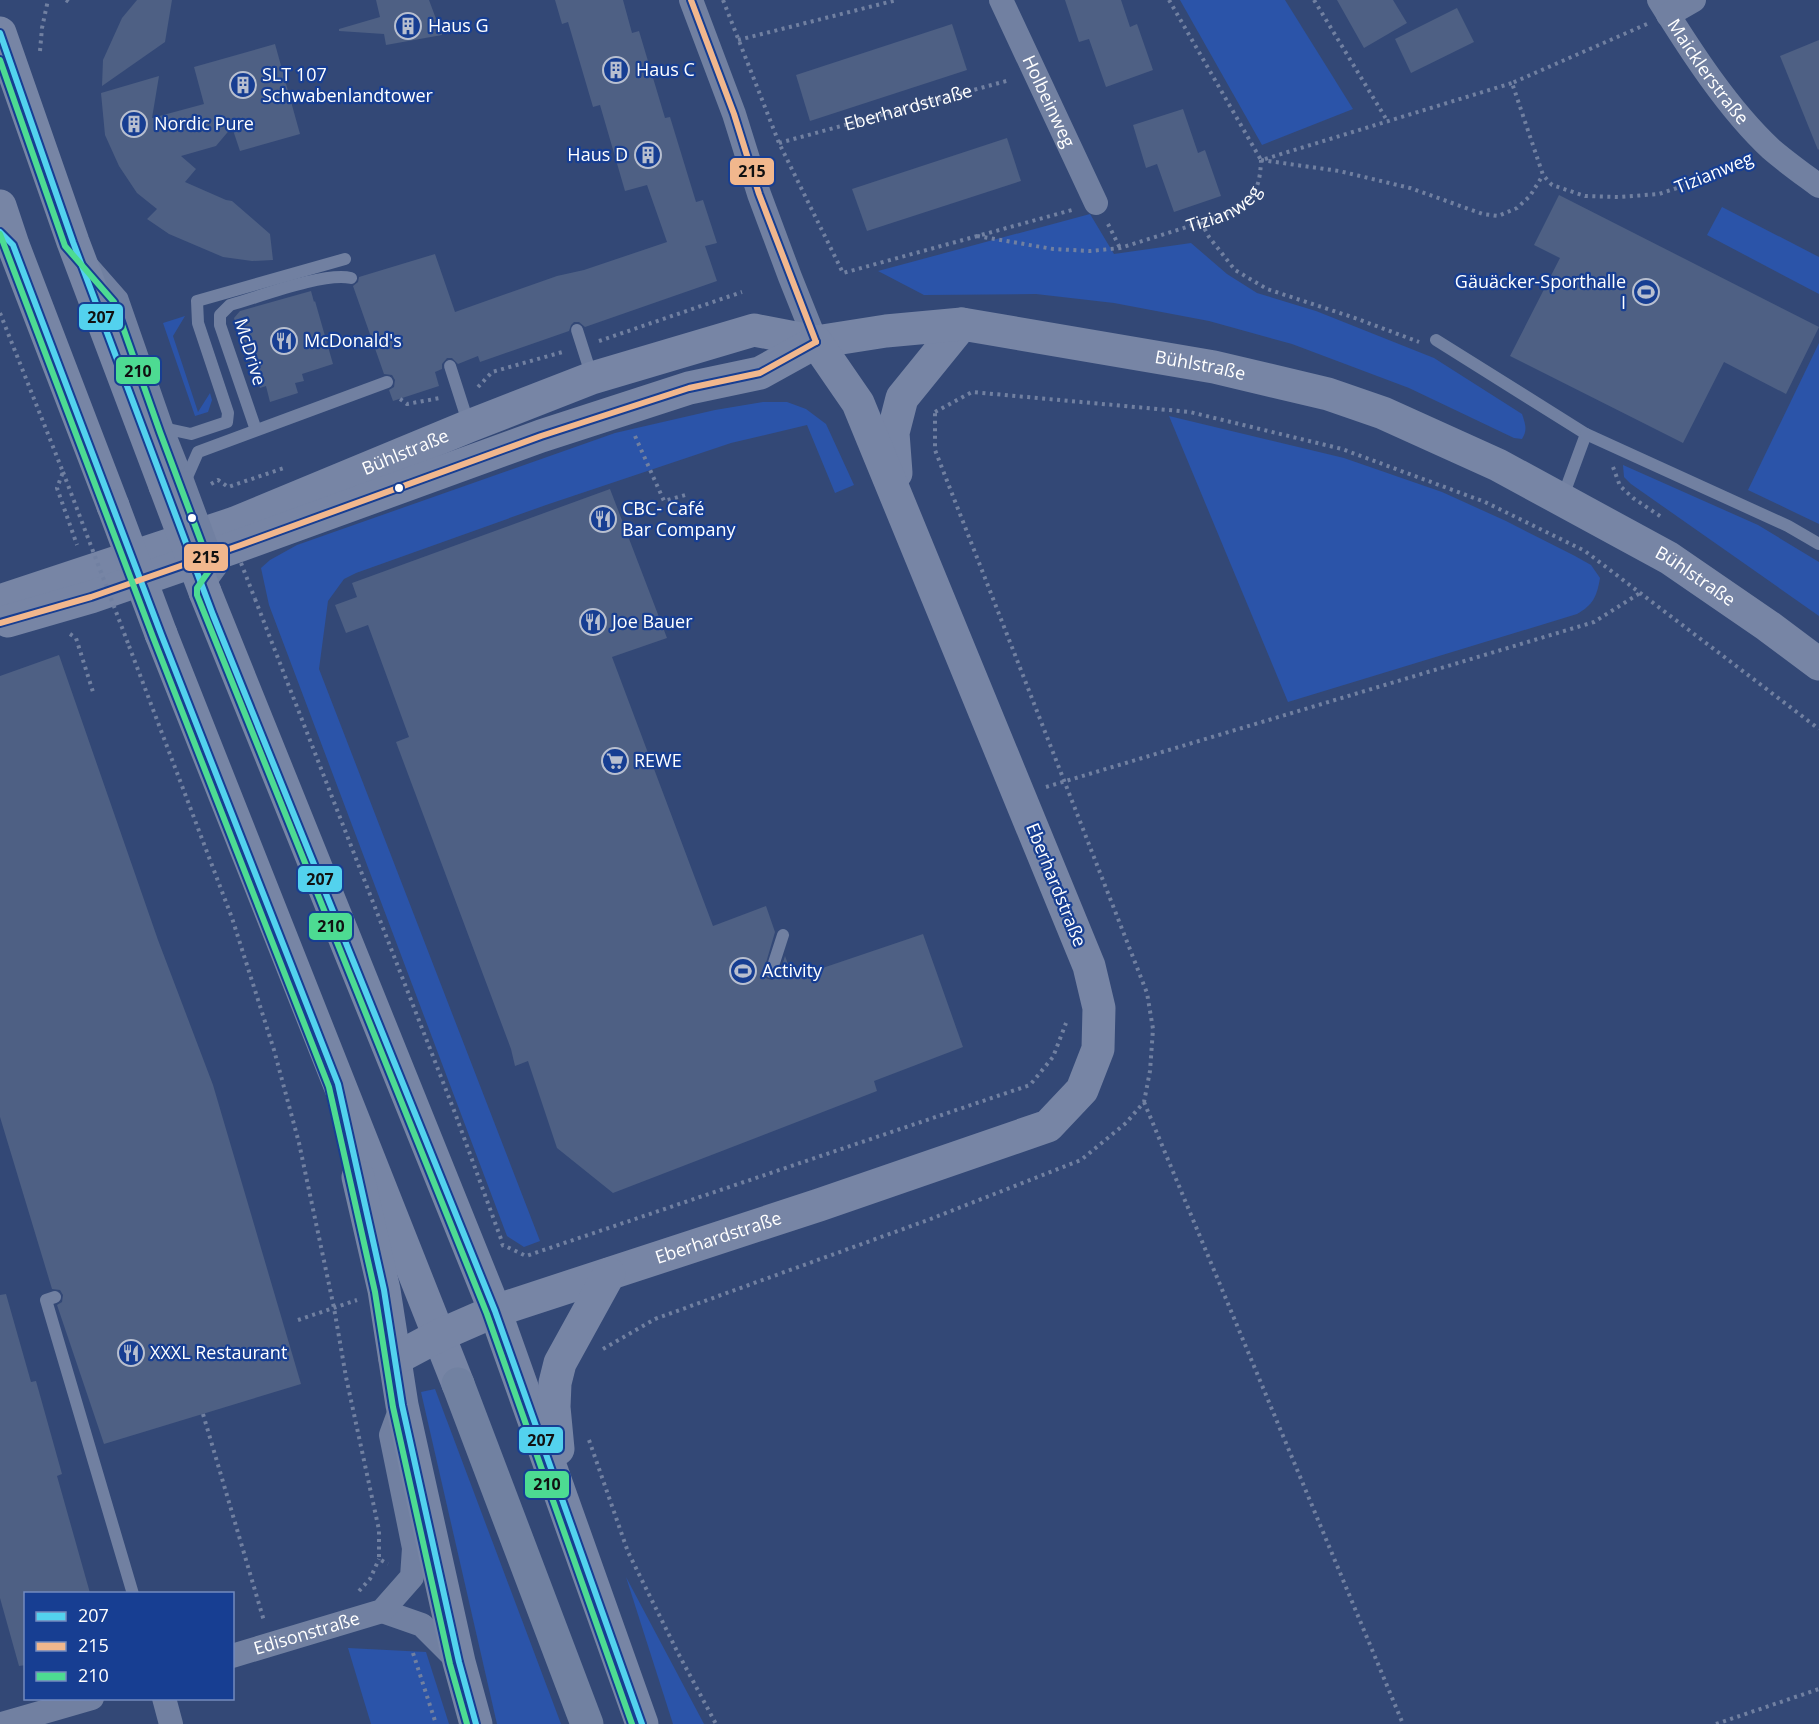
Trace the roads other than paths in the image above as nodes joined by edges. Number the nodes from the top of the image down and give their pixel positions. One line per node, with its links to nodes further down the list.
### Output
1 (691, 0): 16 (street, Eberhardstraße)
2 (1001, 0): 7 (street, Holbeinweg)
3 (1694, 0): 4 (street)
4 (1664, 7): 6 (street, Maicklerstraße)
5 (0, 33): 10 (main road)
6 (1819, 186)
7 (1096, 203)
8 (0, 206): 9 (main road)
9 (7, 239): 33 (main road, bridge)
10 (73, 242): 21 (lane); 24 (main road)
11 (345, 259): 21 (lane)
12 (351, 278): 22 (lane, McDrive)
13 (962, 324): 16 (main road, Bühlstraße); 25 (main road); 26 (main road, Bühlstraße)
14 (577, 330): 18 (lane)
15 (1436, 340): 23 (lane)
16 (816, 342): 18 (main road, Bühlstraße); 25 (main road, Eberhardstraße); 29 (main road, Bühlstraße)
17 (450, 366): 20 (lane)
18 (592, 378): 20 (main road, Bühlstraße)
19 (387, 382): 22 (lane)
20 (469, 426): 28 (main road, Bühlstraße)
21 (168, 429): 24 (lane)
22 (256, 430): 24 (lane)
23 (1586, 434): 26 (lane); 27 (lane)
24 (176, 482): 36 (main road, bridge)
25 (898, 499): 34 (main road, Eberhardstraße)
26 (1561, 500): 30 (main road, Bühlstraße)
27 (1819, 544)
28 (0, 601)
29 (0, 623)
30 (1819, 664)
31 (783, 935): 32 (lane)
32 (771, 972)
33 (338, 1084): 37 (main road); 38 (main road)
34 (609, 1274): 36 (main road, Eberhardstraße); 41 (main road)
35 (55, 1298): 42 (lane)
36 (495, 1311): 37 (main road, Eberhardstraße); 41 (main road)
37 (440, 1335): 38 (main road, Eberhardstraße); 39 (main road)
38 (395, 1359): 40 (main road)
39 (458, 1384): 51 (highway)
40 (402, 1405): 43 (street, Edisonstraße); 45 (main road)
41 (564, 1501): 52 (main road)
42 (133, 1592)
43 (382, 1611): 44 (street, Edisonstraße); 45 (street, Edisonstraße)
44 (234, 1655)
45 (459, 1662): 50 (main road)
46 (85, 1700): 48 (street)
47 (165, 1700): 49 (street)
48 (2, 1724)
49 (171, 1724)
50 (476, 1724)
51 (587, 1724)
52 (642, 1724)

